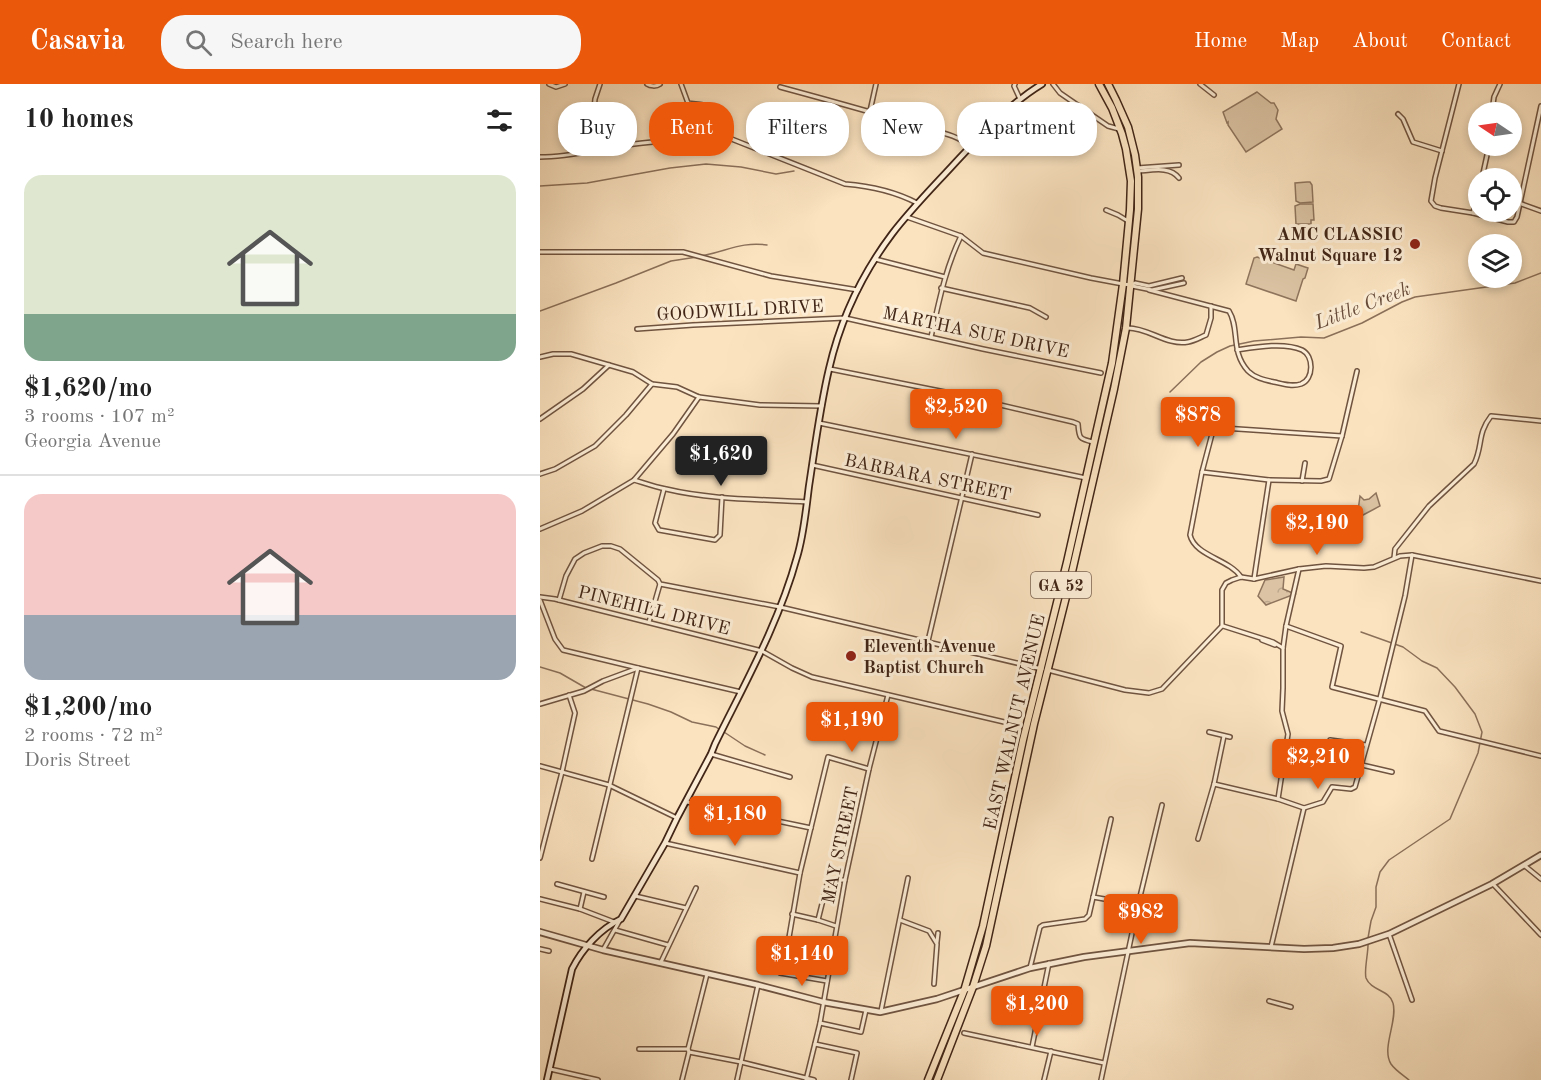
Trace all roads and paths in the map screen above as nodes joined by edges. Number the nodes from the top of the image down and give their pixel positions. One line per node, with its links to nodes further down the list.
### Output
1 (549, 84): 2 (street)
2 (565, 84)
3 (600, 84): 19 (street)
4 (646, 84): 5 (street)
5 (660, 84)
6 (681, 84): 20 (street)
7 (876, 84): 21 (street)
8 (1015, 84): 18 (street)
9 (1042, 84): 18 (main road)
10 (1053, 84): 29 (street)
11 (1099, 84): 28 (main road, EAST WALNUT AVENUE / GA 52)
12 (1108, 84): 37 (main road, EAST WALNUT AVENUE / GA 52)
13 (1200, 84): 17 (street)
14 (1459, 84): 32 (street)
15 (1500, 84): 23 (street)
16 (780, 87): 25 (street)
17 (1214, 95)
18 (1020, 99): 22 (main road)
19 (595, 102)
20 (688, 102)
21 (872, 102)
22 (1017, 102)
23 (1493, 102)
24 (1541, 106): 27 (street)
25 (861, 109)
26 (1398, 114): 32 (street)
27 (1540, 114): 40 (street)
28 (1116, 117): 29 (street); 30 (main road, EAST WALNUT AVENUE / GA 52)
29 (1107, 125): 30 (street)
30 (1120, 130): 44 (main road, EAST WALNUT AVENUE / GA 52)
31 (734, 140): 41 (street)
32 (1442, 151): 45 (street)
33 (558, 156): 35 (street)
34 (962, 156): 41 (main road)
35 (540, 157)
36 (1179, 165): 38 (street)
37 (1136, 166): 38 (main road); 39 (street); 56 (main road, EAST WALNUT AVENUE / GA 52)
38 (1146, 166)
39 (1179, 178)
40 (1522, 190)
41 (918, 204): 48 (main road)
42 (1522, 204): 46 (street)
43 (1106, 210): 47 (street)
44 (1130, 211): 47 (street); 49 (main road, EAST WALNUT AVENUE / GA 52)
45 (1468, 212)
46 (1541, 212)
47 (1118, 215): 49 (street)
48 (906, 217): 50 (street); 52 (main road)
49 (1129, 223): 56 (main road, EAST WALNUT AVENUE / GA 52)
50 (961, 236): 53 (street); 56 (street)
51 (540, 252): 58 (street)
52 (875, 259): 53 (street); 58 (main road)
53 (945, 277): 57 (street)
54 (1182, 278): 56 (street)
55 (1184, 283): 59 (street)
56 (1127, 284): 59 (street); 63 (main road, EAST WALNUT AVENUE / GA 52); 79 (main road, EAST WALNUT AVENUE / GA 52)
57 (941, 288): 61 (street); 65 (street)
58 (858, 290): 62 (main road)
59 (1149, 290): 60 (street)
60 (1211, 306): 63 (street); 66 (street)
61 (1046, 317)
62 (845, 318): 64 (street, GOODWILL DRIVE); 65 (street, MARTHA SUE DRIVE); 69 (main road)
63 (1126, 328): 85 (main road, EAST WALNUT AVENUE / GA 52)
64 (637, 329)
65 (931, 337): 71 (street, MARTHA SUE DRIVE)
66 (1237, 350): 66 (street)
67 (540, 357): 68 (street)
68 (609, 365): 72 (street); 75 (street)
69 (829, 368): 74 (main road); 79 (street)
70 (1357, 371): 78 (street)
71 (1101, 373)
72 (652, 384): 73 (street); 84 (street)
73 (699, 397): 74 (street); 86 (street)
74 (822, 406): 77 (main road)
75 (540, 419)
76 (1541, 421): 96 (street)
77 (819, 423): 80 (street); 82 (main road)
78 (1342, 436): 83 (street); 88 (street)
79 (1094, 442): 85 (main road, EAST WALNUT AVENUE / GA 52)
80 (972, 454): 85 (street); 91 (street)
81 (1305, 463): 88 (street)
82 (812, 465): 91 (street, BARBARA STREET); 92 (main road)
83 (1202, 472): 87 (street); 98 (street)
84 (540, 474)
85 (1090, 479): 112 (main road, EAST WALNUT AVENUE / GA 52)
86 (634, 480): 89 (street); 94 (street)
87 (1269, 480): 88 (street); 99 (street)
88 (1302, 480)
89 (664, 489): 90 (street); 90 (street)
90 (722, 497): 92 (street)
91 (962, 498): 93 (street, BARBARA STREET); 108 (street)
92 (807, 502): 104 (main road)
93 (1038, 514)
94 (540, 529)
95 (1412, 555): 96 (street); 100 (street); 116 (street)
96 (1394, 558): 97 (street)
97 (1299, 569): 99 (street); 107 (street)
98 (1241, 577): 99 (street); 106 (street)
99 (1254, 579)
100 (1541, 581)
101 (660, 584): 103 (street); 104 (street); 105 (street)
102 (540, 598): 103 (street, PINEHILL DRIVE); 111 (street)
103 (559, 600): 105 (street, PINEHILL DRIVE)
104 (780, 607): 108 (street); 110 (main road)
105 (649, 622): 110 (street, PINEHILL DRIVE)
106 (1222, 626): 109 (street); 112 (street)
107 (1286, 626): 109 (street); 116 (street)
108 (928, 641): 112 (street)
109 (1282, 648): 136 (street)
110 (762, 651): 113 (main road); 115 (street, PINEHILL DRIVE)
111 (638, 668): 113 (street); 114 (street); 133 (street)
112 (1044, 669): 134 (main road, EAST WALNUT AVENUE / GA 52); 135 (main road, EAST WALNUT AVENUE / GA 52)
113 (741, 692): 124 (main road)
114 (569, 695): 117 (street); 129 (street)
115 (888, 695): 118 (street, PINEHILL DRIVE); 128 (street, MAY STREET)
116 (1380, 698): 123 (street); 125 (street)
117 (540, 704)
118 (1017, 725)
119 (1209, 732): 120 (street)
120 (1224, 736): 121 (street); 132 (street)
121 (1230, 737)
122 (1329, 740): 123 (street)
123 (1367, 745): 126 (street)
124 (711, 754): 131 (street); 137 (main road)
125 (1541, 756)
126 (1362, 765): 130 (street); 139 (street)
127 (540, 766): 129 (street)
128 (869, 770): 142 (street); 154 (street, MAY STREET)
129 (562, 772): 133 (street); 144 (street)
130 (1392, 772)
131 (790, 777)
132 (1214, 784): 136 (street); 145 (street)
133 (609, 785): 140 (street); 149 (street)
134 (1011, 791): 135 (main road); 197 (main road, EAST WALNUT AVENUE / GA 52)
135 (1019, 793): 196 (main road, EAST WALNUT AVENUE / GA 52)
136 (1278, 799): 139 (street)
137 (687, 801): 140 (main road); 142 (street)
138 (1162, 805): 163 (street)
139 (1304, 808): 182 (street)
140 (677, 818): 146 (main road)
141 (1111, 819): 161 (street)
142 (811, 828): 151 (street)
143 (540, 836): 144 (street)
144 (546, 838): 148 (street)
145 (1198, 839)
146 (666, 843): 151 (street); 159 (main road)
147 (1541, 855): 150 (main road)
148 (540, 858)
149 (592, 859)
150 (1525, 866): 153 (street); 156 (main road)
151 (800, 873): 166 (street)
152 (908, 878): 169 (street)
153 (1541, 879)
154 (846, 880): 168 (street); 171 (street, MAY STREET)
155 (557, 884): 158 (street)
156 (1492, 884): 176 (main road); 177 (street)
157 (696, 888): 164 (street)
158 (584, 892): 160 (street); 165 (street)
159 (634, 896): 164 (street); 167 (main road)
160 (604, 897)
161 (1093, 897): 163 (street); 190 (street)
162 (540, 899): 165 (street)
163 (1138, 905): 186 (street)
164 (686, 908): 180 (street)
165 (580, 909): 170 (street)
166 (792, 914): 168 (street); 187 (street)
167 (621, 919): 170 (main road); 172 (street)
168 (818, 920): 171 (street)
169 (900, 920): 173 (street); 203 (street)
170 (614, 922): 181 (main road)
171 (837, 926): 187 (street, MAY STREET)
172 (615, 930): 180 (street); 184 (street)
173 (929, 931): 175 (street); 178 (street)
174 (540, 932): 181 (main road)
175 (938, 933): 178 (street); 179 (street)
176 (1389, 934): 182 (main road); 198 (street)
177 (1541, 935)
178 (932, 937): 179 (street)
179 (937, 944): 194 (street)
180 (668, 945): 188 (street)
181 (587, 946): 184 (main road); 213 (main road)
182 (1271, 946): 186 (main road)
183 (540, 949): 185 (street)
184 (603, 950): 188 (main road)
185 (549, 951)
186 (1129, 952): 189 (main road); 212 (street)
187 (831, 960): 193 (street, MAY STREET)
188 (661, 962): 192 (main road)
189 (1049, 963): 190 (main road); 207 (street)
190 (1030, 968): 196 (main road)
191 (780, 973): 193 (street)
192 (707, 974): 195 (main road); 209 (street)
193 (827, 981): 200 (street, MAY STREET)
194 (934, 984)
195 (758, 985): 200 (main road); 211 (street)
196 (973, 987): 197 (main road); 222 (main road, EAST WALNUT AVENUE / GA 52)
197 (964, 990): 203 (main road); 221 (main road, EAST WALNUT AVENUE / GA 52)
198 (1412, 1000)
199 (1269, 1001): 201 (street)
200 (823, 1002): 202 (main road); 204 (street, MAY STREET)
201 (1291, 1007)
202 (866, 1010): 203 (main road); 204 (street)
203 (880, 1012)
204 (820, 1023): 206 (street, MAY STREET)
205 (964, 1033): 207 (street)
206 (815, 1044): 214 (street, MAY STREET); 220 (street)
207 (1032, 1047): 210 (street)
208 (639, 1049): 209 (street)
209 (688, 1050): 211 (street); 217 (street)
210 (1051, 1051): 212 (street); 223 (street)
211 (741, 1062): 214 (street); 218 (street)
212 (1104, 1063): 224 (street)
213 (549, 1069): 215 (main road); 216 (street)
214 (806, 1079): 219 (street)
215 (547, 1080)
216 (598, 1080)
217 (682, 1080)
218 (737, 1080)
219 (814, 1080)
220 (851, 1080)
221 (928, 1080)
222 (937, 1080)
223 (1044, 1080)
224 (1101, 1080)

